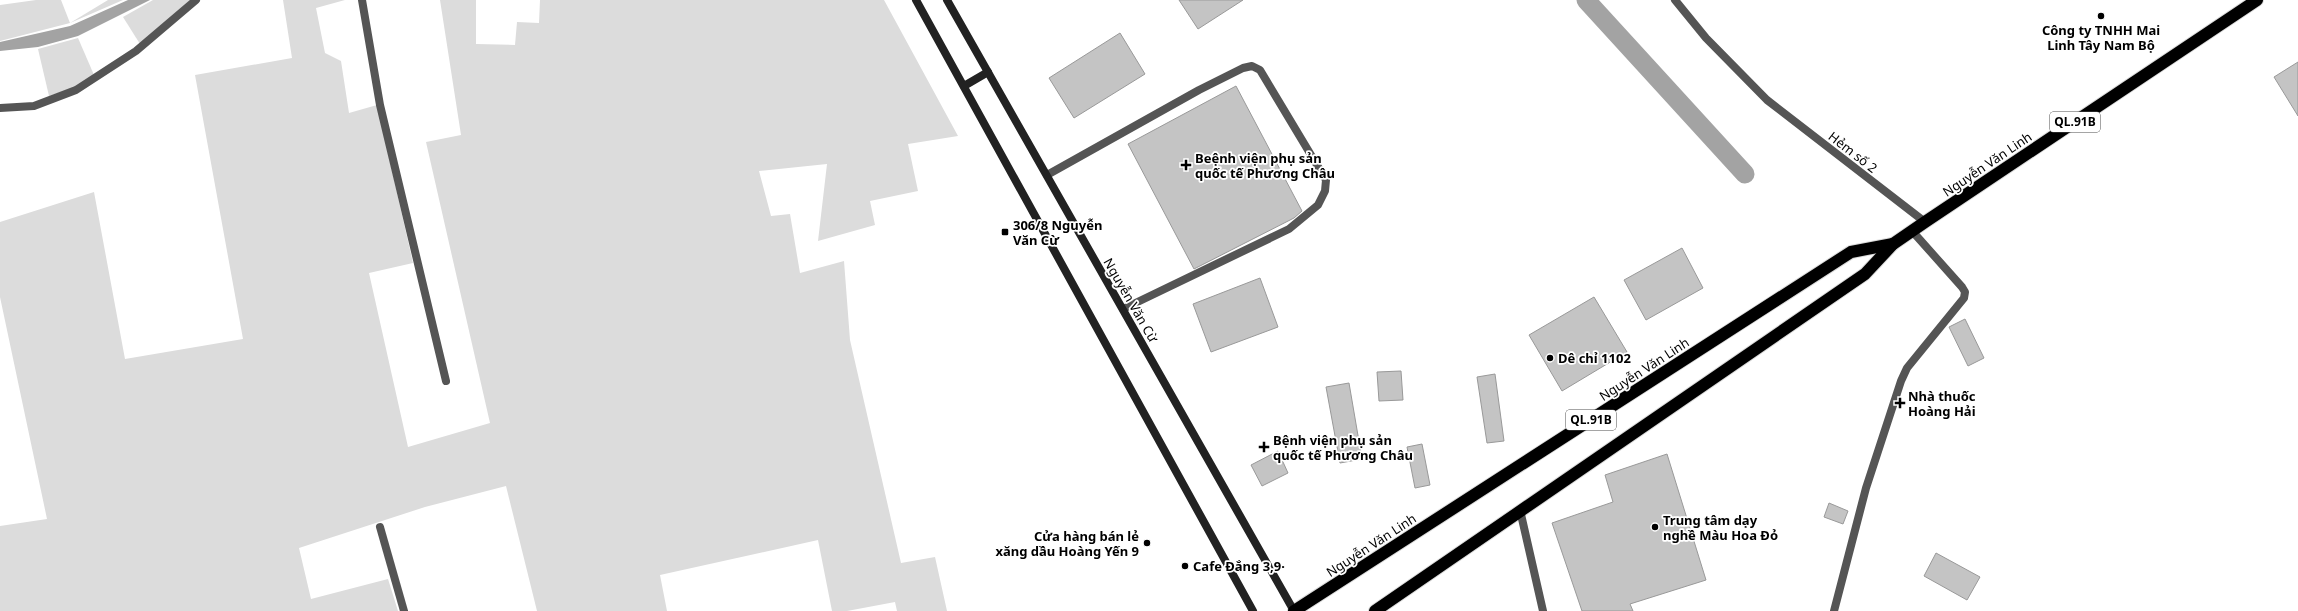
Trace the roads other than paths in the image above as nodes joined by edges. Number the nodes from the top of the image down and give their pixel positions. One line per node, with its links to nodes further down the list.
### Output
1 (196, 0): 9 (street)
2 (362, 0): 15 (street)
3 (916, 0): 8 (main road)
4 (947, 0): 7 (main road, Nguyễn Văn Cừ)
5 (1675, 0): 11 (street, Hẻm số 2)
6 (2257, 0): 11 (highway, Nguyễn Văn Linh / QL.91B)
7 (988, 72): 8 (main road); 10 (main road, Nguyễn Văn Cừ)
8 (964, 86): 19 (main road)
9 (0, 108)
10 (1047, 175): 14 (main road, Nguyễn Văn Cừ); 14 (street)
11 (1925, 222): 12 (highway, Nguyễn Văn Linh / QL.91B)
12 (1913, 232): 13 (highway, Nguyễn Văn Linh / QL.91B); 23 (street)
13 (1893, 244): 16 (highway, Nguyễn Văn Linh / QL.91B); 20 (highway, Nguyễn Văn Linh / QL.91B)
14 (1123, 309): 20 (main road, Nguyễn Văn Cừ)
15 (446, 381)
16 (1520, 510): 21 (highway, Nguyễn Văn Linh / QL.91B); 22 (street)
17 (380, 528): 18 (street)
18 (404, 611)
19 (1253, 611)
20 (1294, 611)
21 (1375, 611)
22 (1543, 611)
23 (1834, 611)

